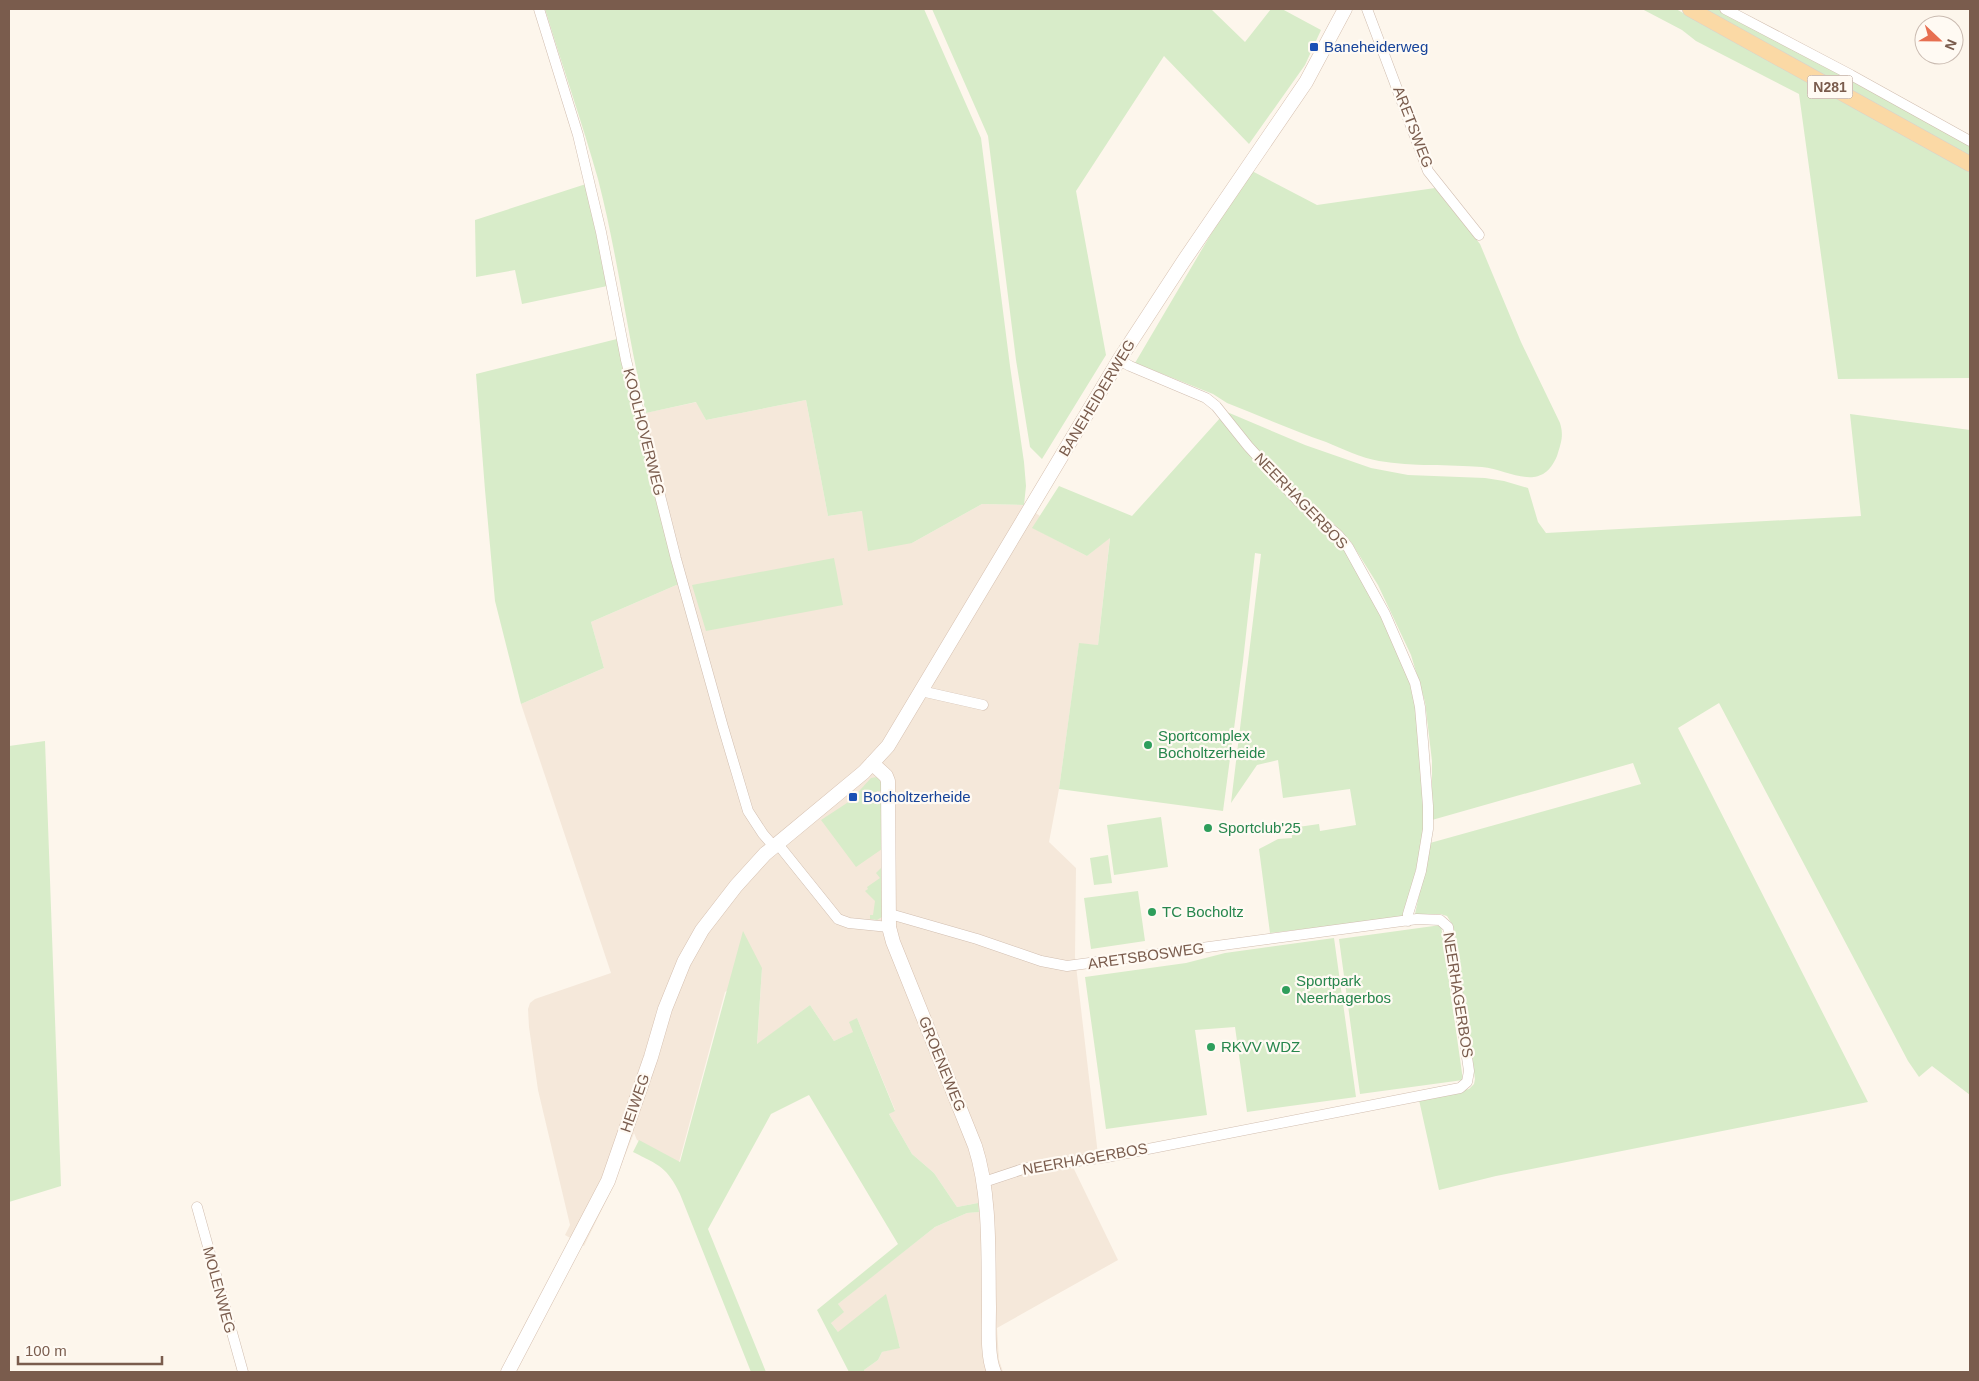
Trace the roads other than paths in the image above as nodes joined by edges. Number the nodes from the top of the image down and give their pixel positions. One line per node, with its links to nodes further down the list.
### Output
1 (539, 9): 13 (street, KOOLHOVERWEG)
2 (1345, 9): 9 (street, BANEHEIDERWEG)
3 (1367, 9): 8 (street, ARETSWEG)
4 (1690, 9): 7 (main road, N281)
5 (1725, 9): 6 (street)
6 (1970, 141)
7 (1970, 164)
8 (1479, 235)
9 (1119, 360): 10 (street, BANEHEIDERWEG); 14 (street, NEERHAGERBOS)
10 (921, 691): 11 (street); 12 (street, BANEHEIDERWEG)
11 (983, 705)
12 (872, 763): 13 (street, BANEHEIDERWEG); 15 (street, GROENEWEG)
13 (775, 845): 15 (street, KOOLHOVERWEG); 19 (street, HEIWEG)
14 (1408, 920): 15 (street, ARETSBOSWEG); 16 (street, NEERHAGERBOS)
15 (890, 921): 16 (street, GROENEWEG)
16 (984, 1182): 20 (street, GROENEWEG)
17 (197, 1207): 18 (street, MOLENWEG)
18 (243, 1372)
19 (508, 1372)
20 (994, 1372)

